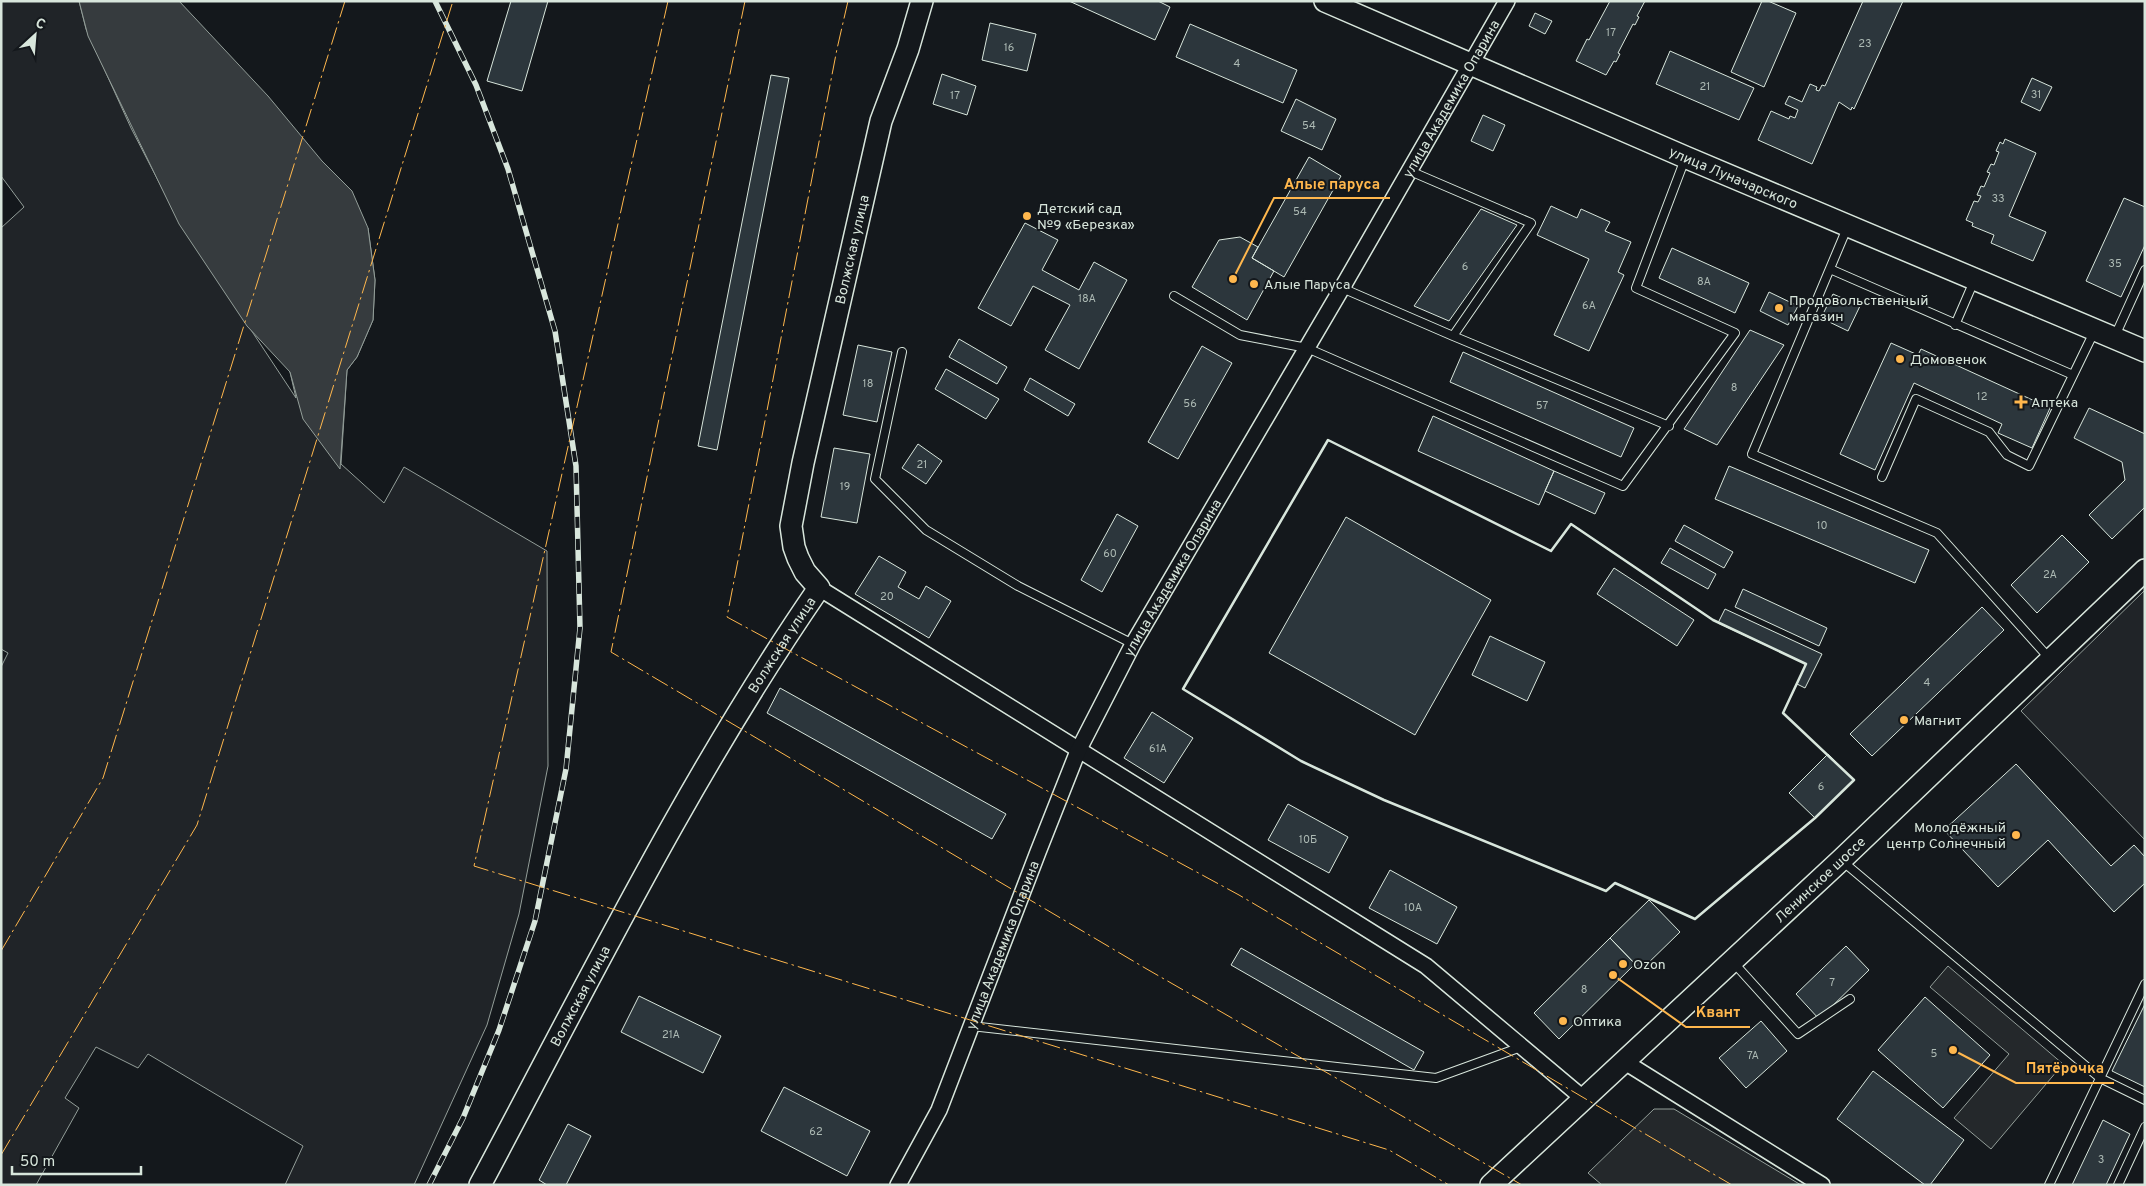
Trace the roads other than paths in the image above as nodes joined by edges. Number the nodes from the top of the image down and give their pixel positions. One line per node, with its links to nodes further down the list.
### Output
1 (922, 1): 23 (street, Волжская улица)
2 (1325, 1): 4 (street, улица Луначарского)
3 (1507, 1): 4 (street, улица Академика Опарина)
4 (1471, 65): 5 (street, улица Луначарского); 6 (street, улица Академика Опарина)
5 (1685, 157): 7 (street, улица Луначарского); 20 (lane)
6 (1410, 170): 11 (street, улица Академика Опарина); 15 (lane)
7 (1848, 226): 8 (lane); 10 (street, улица Луначарского)
8 (1830, 270): 13 (lane); 25 (lane)
9 (2145, 270): 14 (lane)
10 (1975, 279): 13 (lane); 14 (street, улица Луначарского)
11 (1342, 288): 15 (lane); 16 (street, улица Академика Опарина)
12 (1174, 296): 16 (lane)
13 (1955, 325): 19 (lane)
14 (2105, 334): 17 (street, улица Луначарского); 19 (lane)
15 (1453, 336): 20 (lane)
16 (1307, 348): 20 (lane); 24 (street, улица Академика Опарина)
17 (2145, 351)
18 (902, 352): 24 (lane)
19 (2073, 375): 21 (lane)
20 (1669, 426)
21 (1882, 477)
22 (2145, 570): 25 (street, Ленинское шоссе)
23 (819, 588): 26 (street); 38 (street, Волжская улица)
24 (1133, 644): 26 (street, улица Академика Опарина)
25 (2052, 660): 27 (street, Ленинское шоссе)
26 (1078, 751): 31 (street, улица Академика Опарина); 32 (street)
27 (1841, 860): 28 (street, Ленинское шоссе); 34 (lane)
28 (1732, 961): 30 (lane); 33 (street, Ленинское шоссе)
29 (2145, 984): 34 (lane)
30 (1850, 999)
31 (971, 1026): 32 (lane); 39 (street, улица Академика Опарина)
32 (1521, 1047): 35 (street)
33 (1625, 1062): 35 (street, Ленинское шоссе); 41 (street)
34 (2100, 1078): 36 (lane); 42 (lane)
35 (1584, 1099): 40 (street, Ленинское шоссе)
36 (2145, 1100)
37 (2145, 1128): 43 (lane)
38 (480, 1185)
39 (898, 1185)
40 (1491, 1185)
41 (1822, 1185)
42 (2048, 1185)
43 (2118, 1185)

